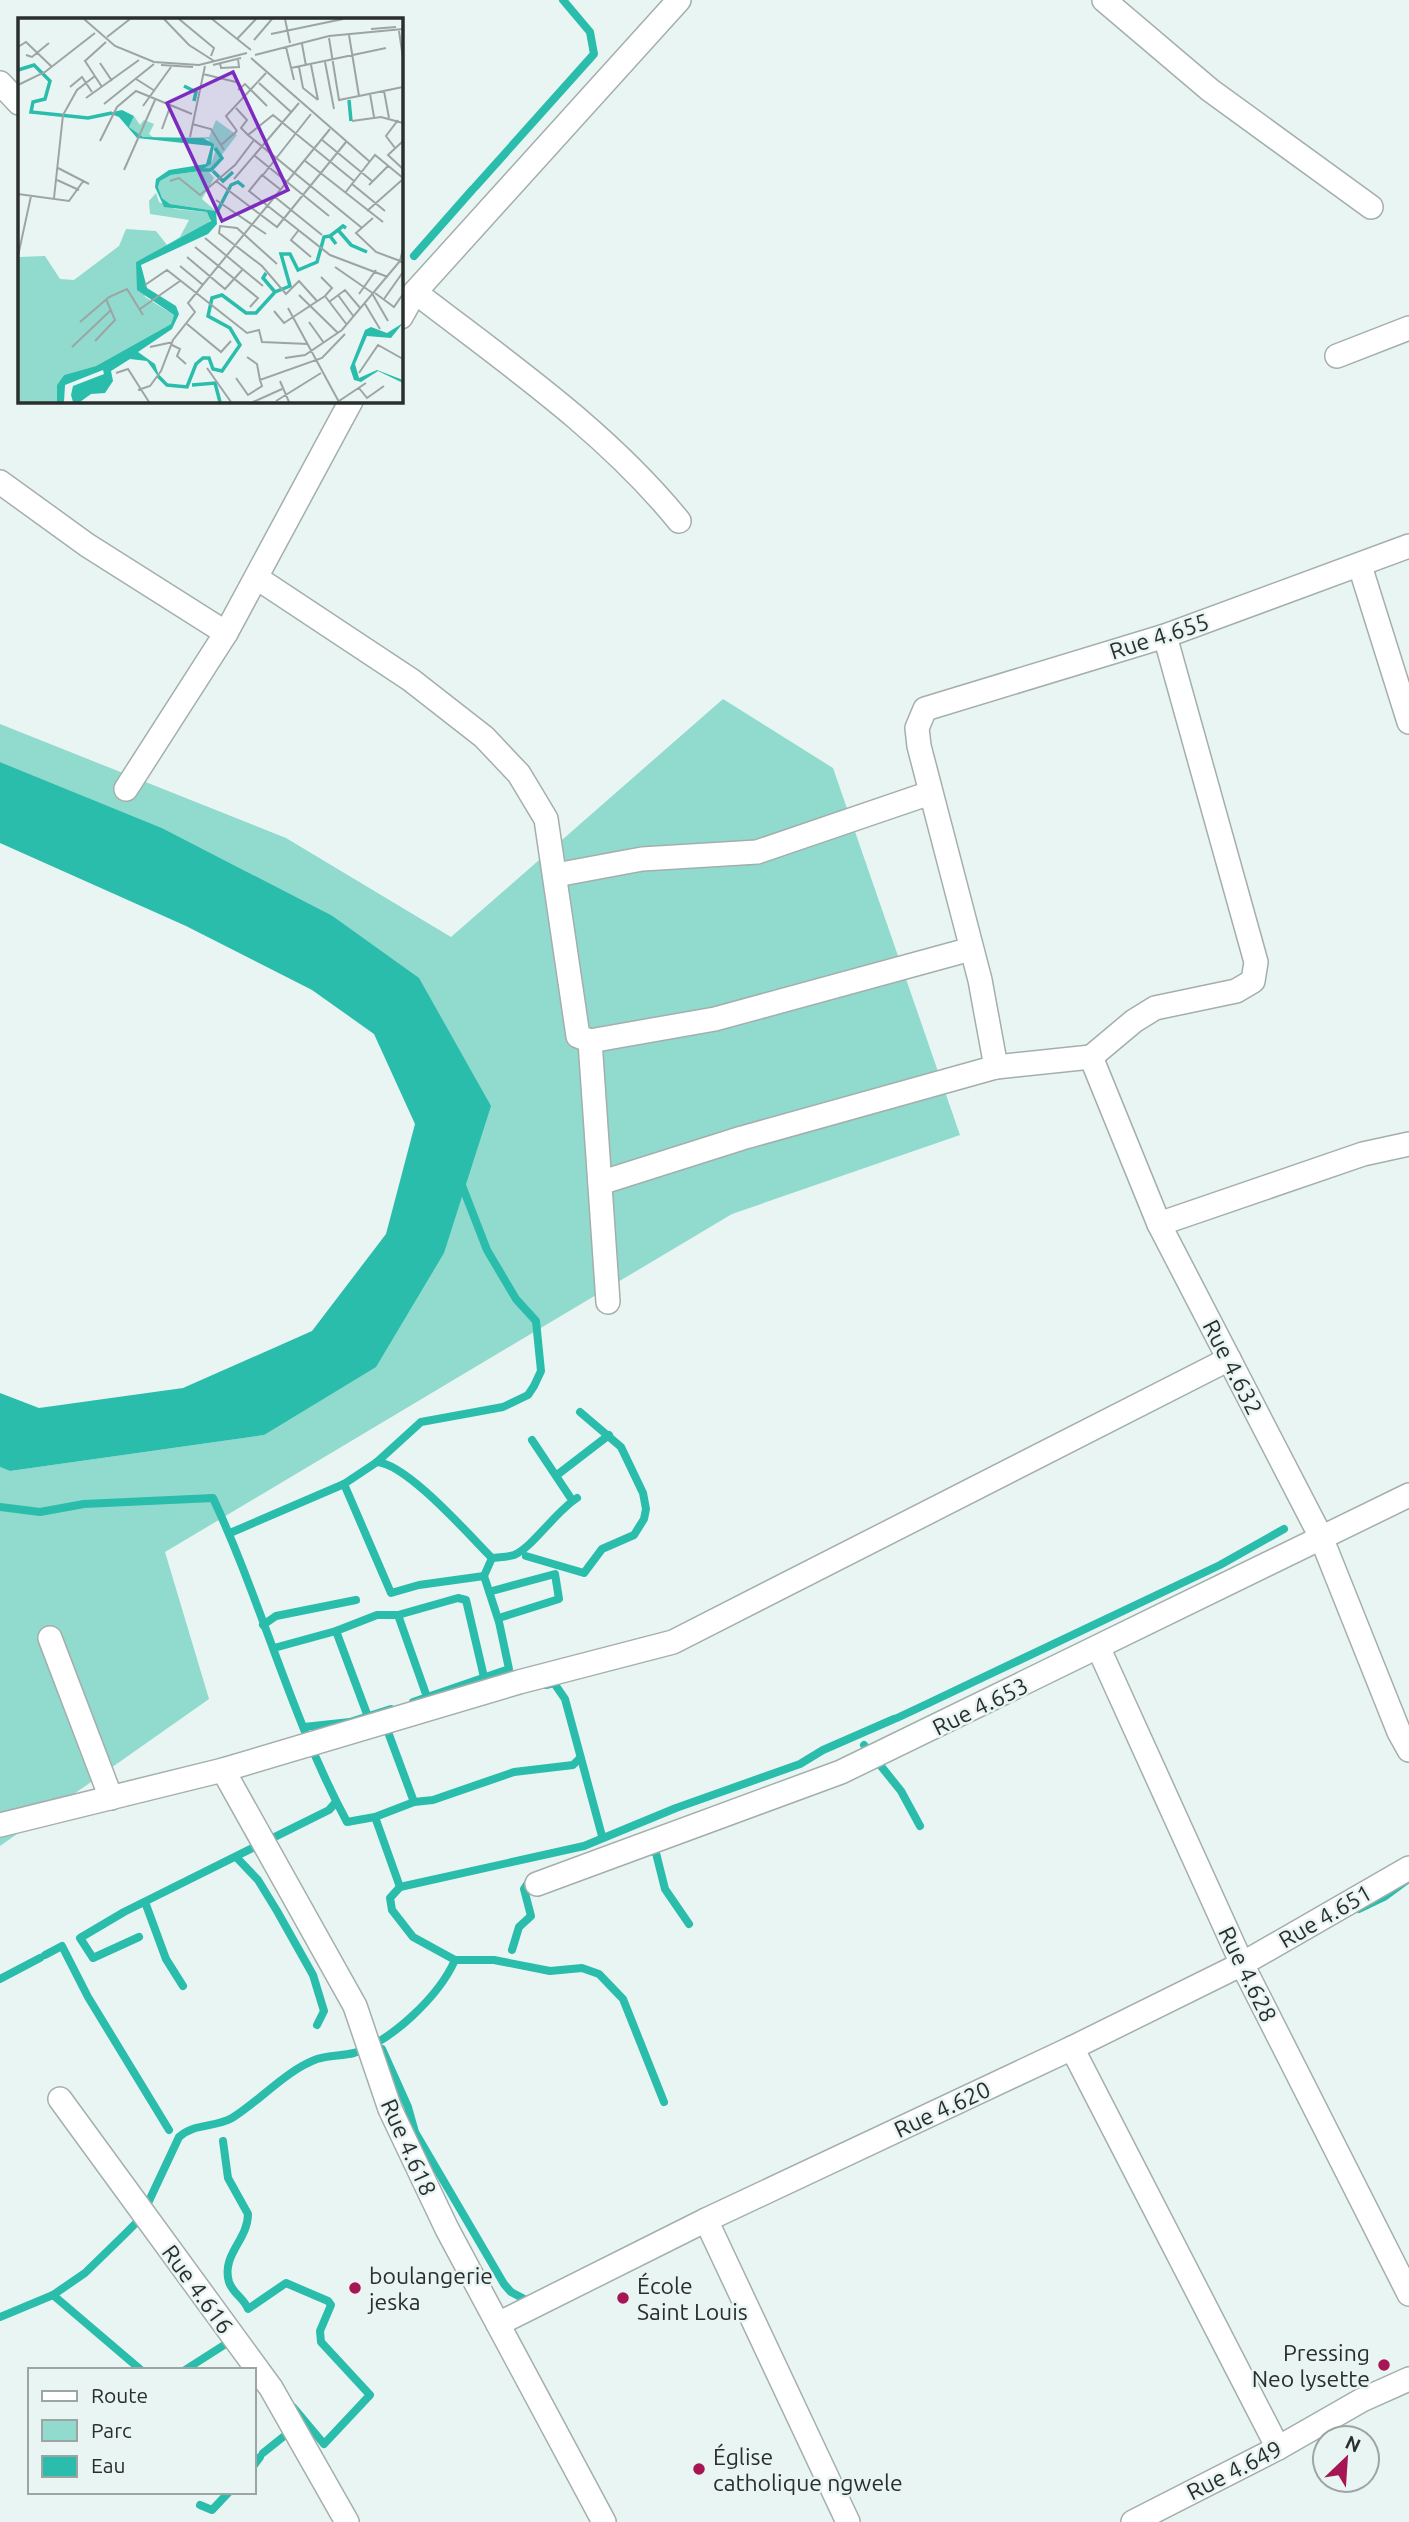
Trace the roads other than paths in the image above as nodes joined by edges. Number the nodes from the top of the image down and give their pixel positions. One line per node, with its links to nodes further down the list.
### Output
1 (679, 0): 4 (street)
2 (1104, 0): 3 (street)
3 (1371, 207)
4 (415, 292): 5 (street); 10 (street)
5 (402, 315)
6 (1409, 328): 7 (street)
7 (1337, 356)
8 (350, 402): 13 (street)
9 (0, 482): 14 (street)
10 (679, 521)
11 (1409, 546): 12 (street, Rue 4.655)
12 (1360, 566): 15 (street, Rue 4.655); 16 (street)
13 (257, 578): 14 (street); 19 (street)
14 (226, 633): 17 (street)
15 (1165, 636): 18 (street, Rue 4.655); 22 (street)
16 (1409, 722)
17 (126, 789)
18 (930, 793): 19 (street); 20 (street)
19 (556, 875): 21 (street)
20 (971, 949): 21 (street); 23 (street)
21 (590, 1041): 25 (street)
22 (1091, 1057): 23 (street); 26 (street, Rue 4.632)
23 (996, 1067): 25 (street)
24 (1409, 1144): 26 (street)
25 (600, 1183): 27 (street)
26 (1160, 1224): 28 (street, Rue 4.632)
27 (608, 1302)
28 (1229, 1359): 30 (street, Rue 4.632); 34 (street)
29 (1409, 1495): 30 (street, Rue 4.653)
30 (1321, 1537): 32 (street, Rue 4.653); 33 (street, Rue 4.632)
31 (50, 1638): 35 (street)
32 (1099, 1648): 38 (street, Rue 4.653); 39 (street, Rue 4.628)
33 (1409, 1750)
34 (223, 1770): 35 (street); 44 (street, Rue 4.618)
35 (111, 1798): 36 (street)
36 (0, 1825)
37 (1409, 1868): 39 (street, Rue 4.651)
38 (537, 1884)
39 (1242, 1964): 40 (street, Rue 4.651); 43 (street, Rue 4.628)
40 (1072, 2048): 42 (street, Rue 4.620); 46 (street)
41 (60, 2099): 47 (street, Rue 4.616)
42 (706, 2220): 44 (street, Rue 4.620); 49 (street)
43 (1409, 2294)
44 (498, 2323): 48 (street, Rue 4.618)
45 (1409, 2379): 46 (street, Rue 4.649)
46 (1279, 2448): 50 (street, Rue 4.649)
47 (346, 2522)
48 (604, 2522)
49 (848, 2522)
50 (1133, 2522)

